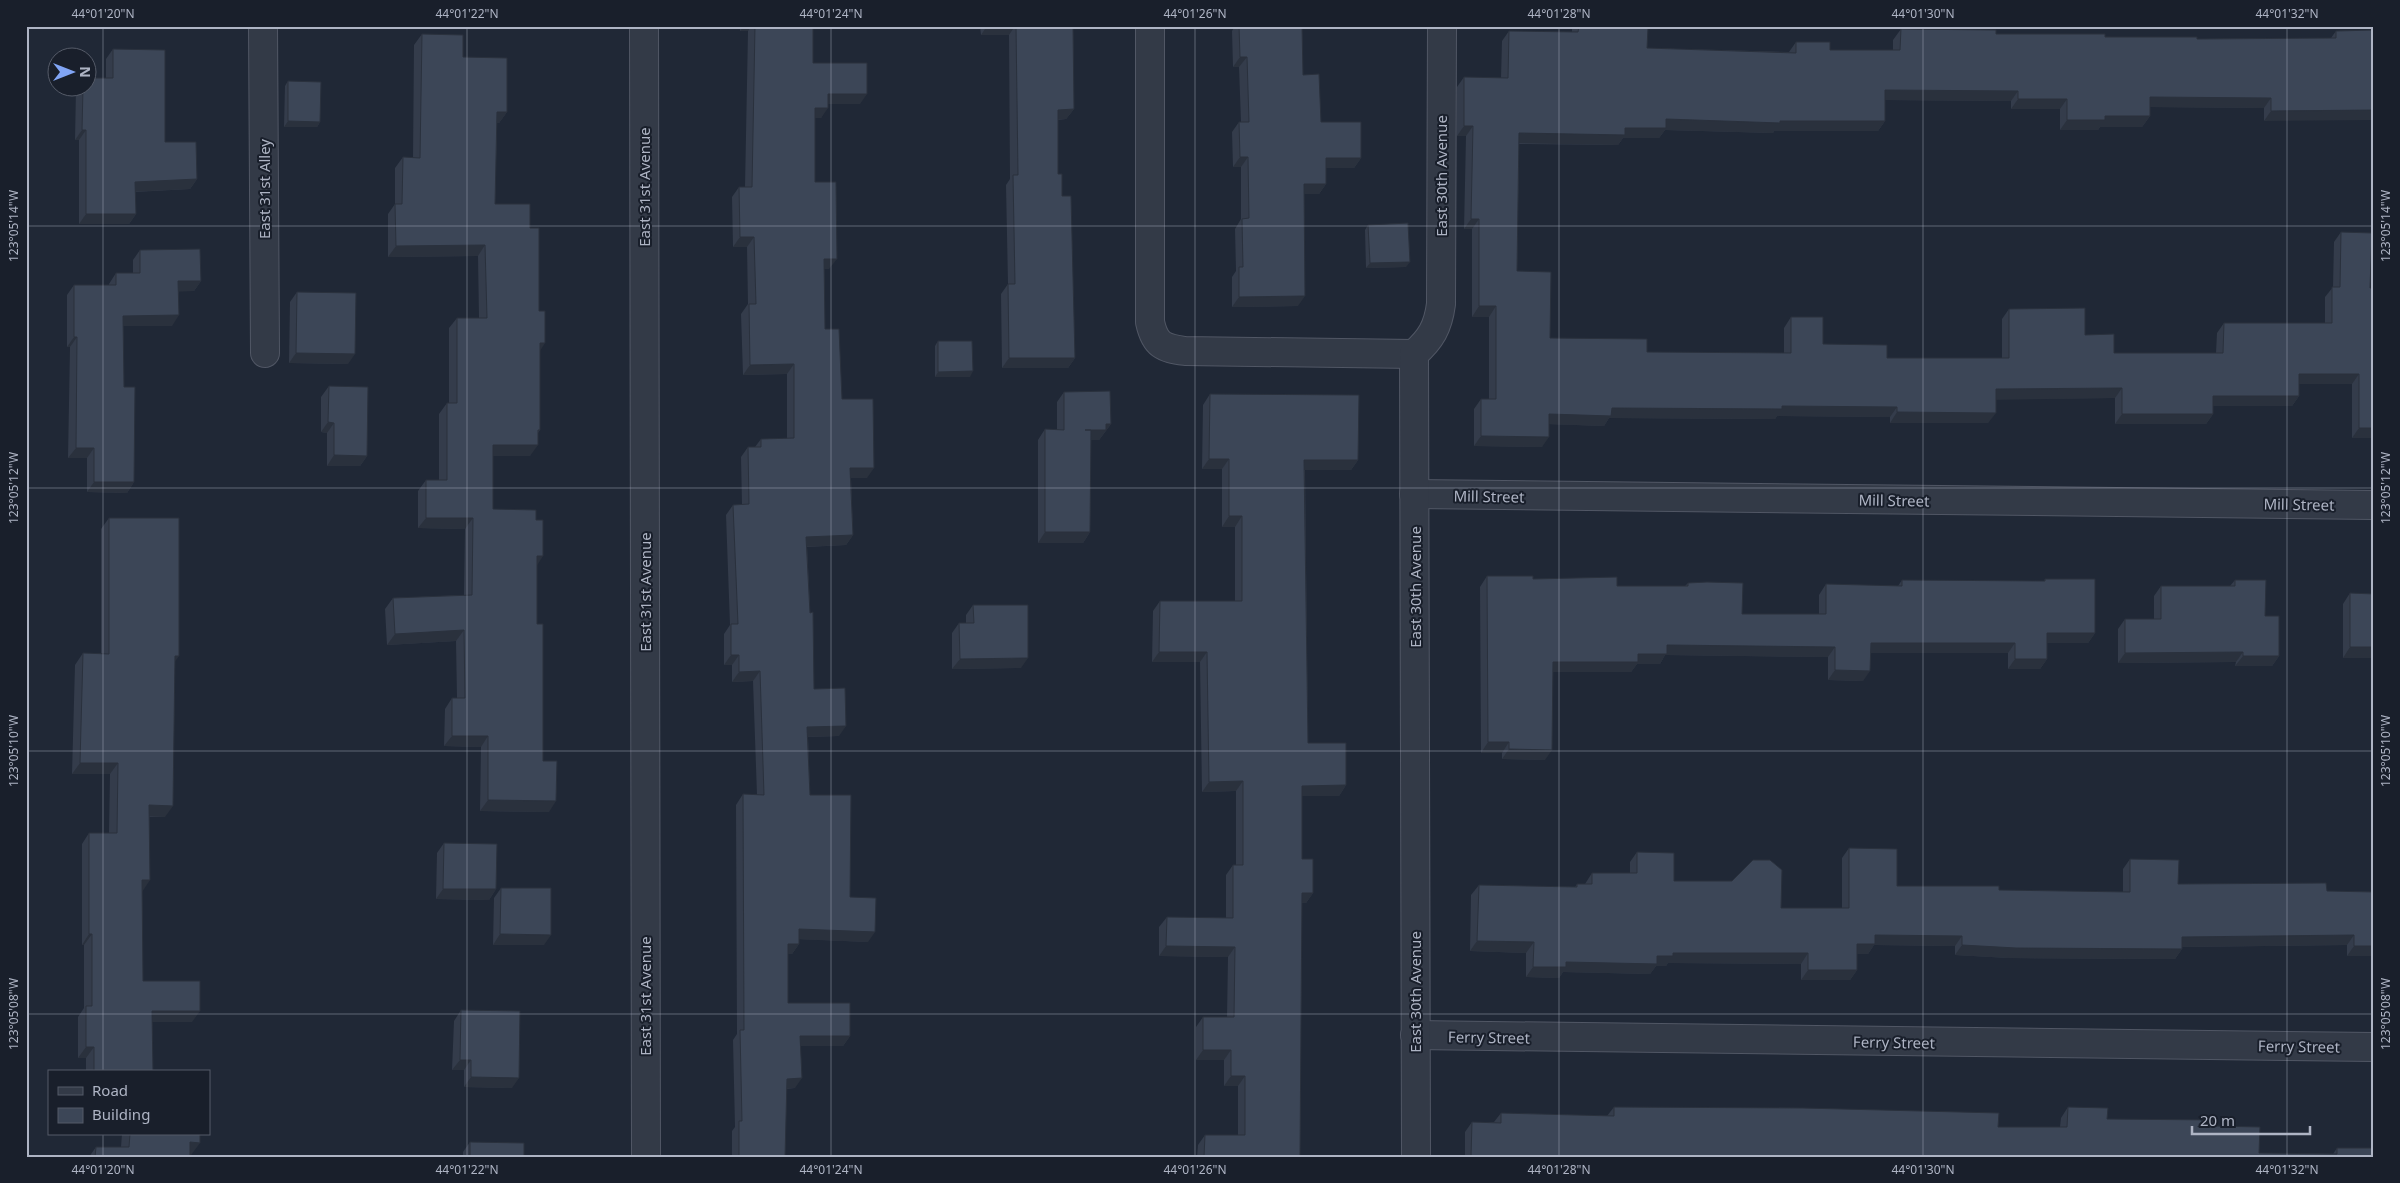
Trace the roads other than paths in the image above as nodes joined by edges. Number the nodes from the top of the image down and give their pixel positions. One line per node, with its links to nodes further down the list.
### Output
1 (264, 26): 5 (street, East 31st Alley)
2 (644, 26): 11 (street, East 31st Avenue)
3 (1150, 26): 6 (street)
4 (1442, 26): 6 (street, East 30th Avenue)
5 (265, 352)
6 (1414, 354): 7 (street, East 30th Avenue)
7 (1414, 494): 8 (street, Mill Street); 9 (street, East 30th Avenue)
8 (2374, 505)
9 (1415, 1035): 10 (street, Ferry Street); 12 (street, East 30th Avenue)
10 (2374, 1047)
11 (646, 1157)
12 (1416, 1157)

